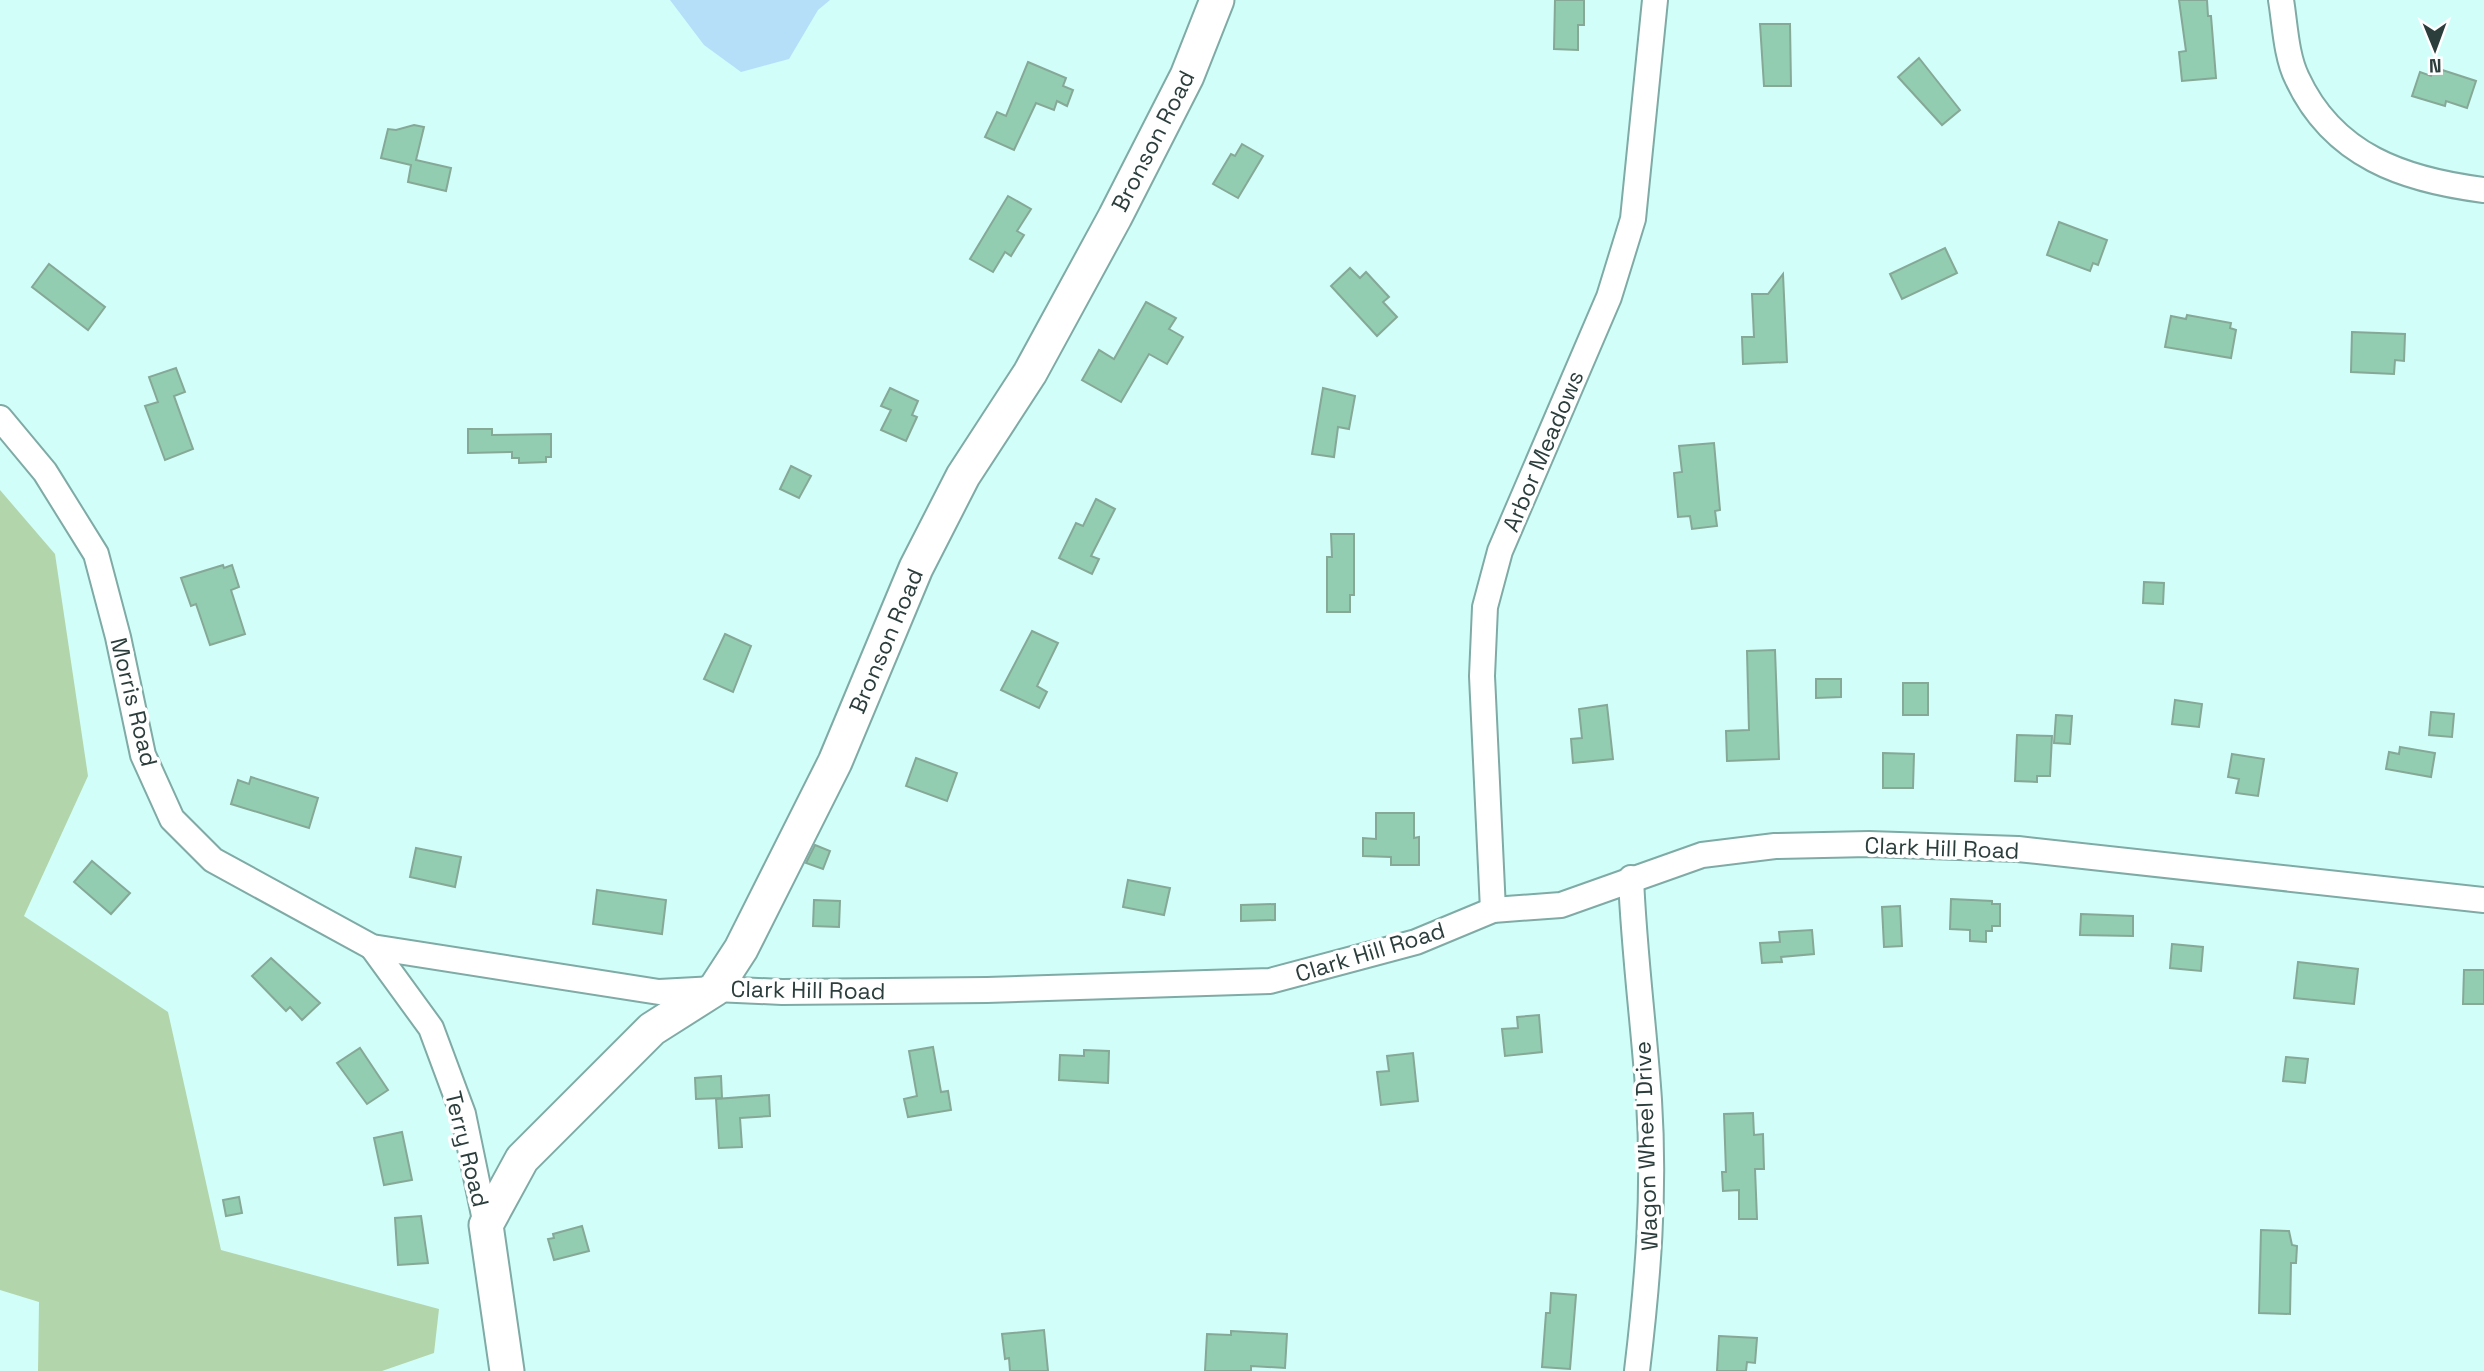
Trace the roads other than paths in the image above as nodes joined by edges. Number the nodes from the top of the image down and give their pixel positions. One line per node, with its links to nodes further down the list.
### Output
1 (1217, 0): 10 (street, Bronson Road)
2 (1655, 0): 8 (street, Arbor Meadows)
3 (2281, 0): 4 (street)
4 (2484, 190)
5 (0, 418): 9 (street, Morris Road)
6 (1631, 878): 7 (street, Clark Hill Road); 8 (street, Clark Hill Road); 13 (street, Wagon Wheel Drive)
7 (2484, 900)
8 (1493, 910): 10 (street, Clark Hill Road)
9 (372, 947): 10 (street, Clark Hill Road); 11 (street, Terry Road)
10 (715, 989): 11 (street, Bronson Road)
11 (486, 1225): 12 (street, Terry Road)
12 (507, 1371)
13 (1637, 1371)

